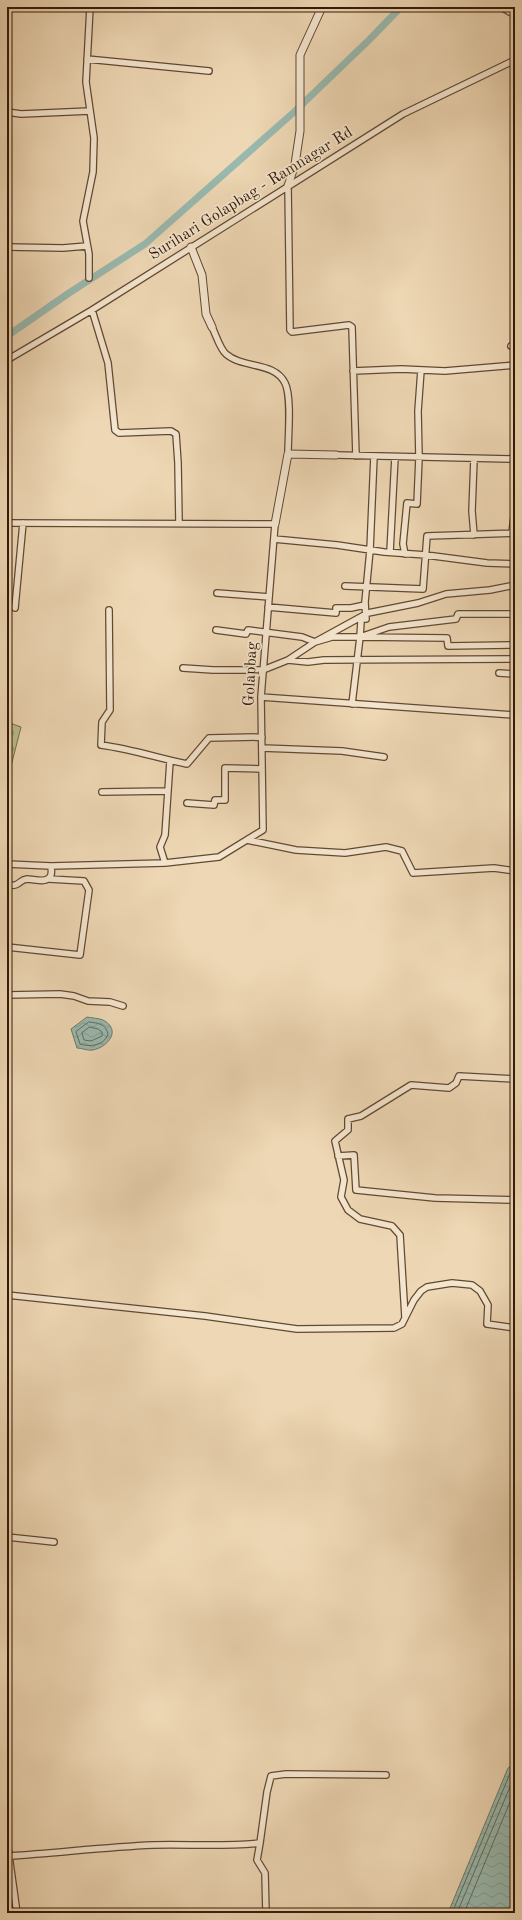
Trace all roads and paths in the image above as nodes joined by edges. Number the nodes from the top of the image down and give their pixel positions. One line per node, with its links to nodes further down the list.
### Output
1 (90, 7): 5 (street)
2 (322, 7): 10 (street)
3 (501, 7): 4 (street)
4 (515, 15)
5 (87, 58): 7 (street); 8 (street)
6 (515, 60): 10 (street, Surihari Golapbag - Ramnagar Rd)
7 (209, 71)
8 (90, 111): 9 (street); 11 (street)
9 (7, 112)
10 (288, 186): 13 (street, Surihari Golapbag - Ramnagar Rd); 20 (street)
11 (87, 246): 12 (street); 14 (street)
12 (7, 247)
13 (191, 247): 15 (street, Surihari Golapbag - Ramnagar Rd); 16 (street)
14 (89, 278)
15 (92, 310): 17 (street, Surihari Golapbag - Ramnagar Rd); 30 (street)
16 (212, 327): 21 (street)
17 (7, 360)
18 (515, 365): 19 (street)
19 (421, 370): 20 (street); 26 (street)
20 (353, 371): 23 (street)
21 (288, 454): 22 (street); 33 (street)
22 (336, 455): 23 (street)
23 (356, 456): 24 (street)
24 (374, 456): 25 (street); 37 (street)
25 (395, 457): 26 (street); 38 (street)
26 (419, 458): 27 (street); 39 (street)
27 (474, 459): 28 (street); 35 (street)
28 (515, 459)
29 (515, 508): 34 (street)
30 (178, 522): 32 (street); 33 (street)
31 (7, 523): 32 (street)
32 (23, 523): 49 (street)
33 (275, 524): 36 (street, Golapbag)
34 (514, 533): 35 (street)
35 (474, 535): 40 (street)
36 (274, 539): 37 (street); 46 (street, Golapbag)
37 (370, 550): 38 (street); 44 (street)
38 (390, 552): 39 (street)
39 (405, 554): 40 (street)
40 (426, 555): 41 (street); 44 (street)
41 (515, 564)
42 (515, 585): 51 (street)
43 (345, 586): 44 (street)
44 (366, 587): 47 (street)
45 (217, 593): 46 (street)
46 (269, 597): 48 (street, Golapbag)
47 (365, 605): 48 (street); 51 (street)
48 (268, 607): 54 (street, Golapbag)
49 (15, 608)
50 (109, 610): 71 (street)
51 (366, 614): 55 (street); 56 (street)
52 (515, 614): 55 (street)
53 (216, 630): 54 (street)
54 (266, 632): 56 (street); 62 (street, Golapbag)
55 (360, 637): 56 (street); 57 (street); 59 (street)
56 (315, 642): 58 (street)
57 (515, 645)
58 (288, 660): 59 (street); 62 (street)
59 (358, 660): 60 (street); 66 (street)
60 (515, 660)
61 (183, 668): 62 (street)
62 (263, 670): 65 (street, Golapbag)
63 (499, 673): 64 (street)
64 (515, 674)
65 (261, 697): 66 (street); 68 (street, Golapbag)
66 (352, 704): 67 (street)
67 (515, 715)
68 (262, 738): 69 (street, Golapbag); 71 (street)
69 (262, 748): 70 (street); 72 (street, Golapbag)
70 (384, 757)
71 (170, 761): 73 (street)
72 (262, 769): 75 (street); 76 (street, Golapbag)
73 (168, 791): 74 (street); 77 (street)
74 (102, 792)
75 (187, 803)
76 (247, 840): 77 (street, Golapbag); 80 (street)
77 (165, 863): 79 (street, Golapbag)
78 (7, 864): 79 (street, Golapbag)
79 (51, 866): 81 (street)
80 (515, 871)
81 (49, 878): 82 (street); 83 (street)
82 (7, 885)
83 (7, 947)
84 (7, 995): 85 (street)
85 (123, 1006)
86 (515, 1079): 87 (street)
87 (338, 1156): 88 (street); 90 (street)
88 (515, 1200)
89 (7, 1295): 90 (street)
90 (405, 1319): 91 (street)
91 (515, 1328)
92 (7, 1537): 93 (street)
93 (54, 1542)
94 (386, 1775): 96 (street)
95 (7, 1841): 97 (street)
96 (260, 1843): 97 (street); 99 (street)
97 (10, 1856): 98 (street)
98 (17, 1913)
99 (266, 1913)

